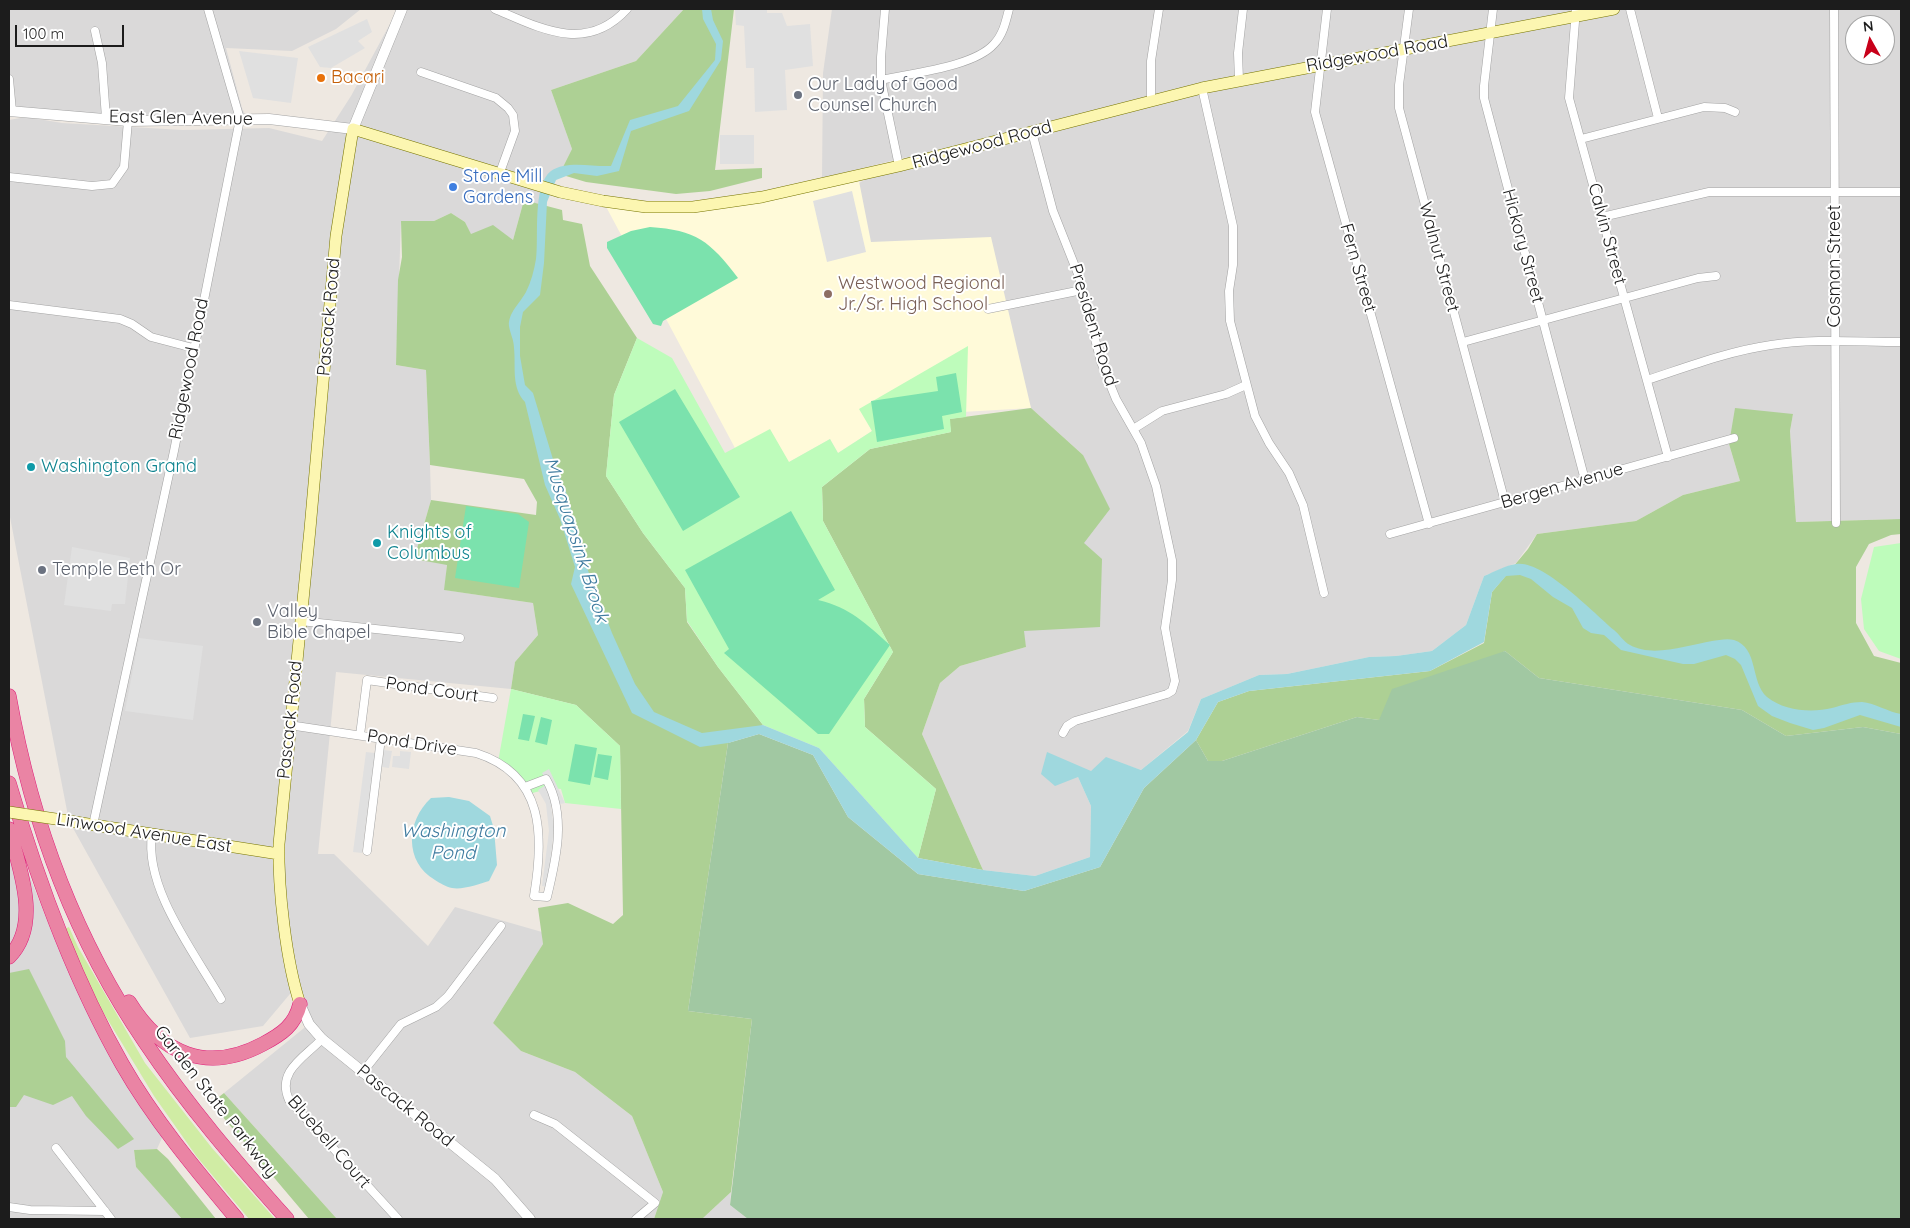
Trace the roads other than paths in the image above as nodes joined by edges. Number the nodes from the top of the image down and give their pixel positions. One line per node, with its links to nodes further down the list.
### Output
1 (208, 9): 30 (street)
2 (402, 9): 32 (street, Pascack Road)
3 (495, 9): 4 (street)
4 (627, 9)
5 (885, 9): 22 (street)
6 (1008, 9): 22 (street)
7 (1158, 9): 25 (street)
8 (1243, 9): 23 (street)
9 (1327, 9): 19 (street, Fern Street)
10 (1409, 9): 18 (street, Walnut Street)
11 (1493, 9): 17 (street, Hickory Street)
12 (1614, 9): 15 (main road, Ridgewood Road)
13 (1630, 9): 29 (street)
14 (1834, 9): 38 (street, Cosman Street)
15 (1576, 13): 17 (main road, Ridgewood Road); 34 (street, Calvin Street)
16 (95, 31): 28 (street)
17 (1490, 34): 18 (main road, Ridgewood Road); 46 (street, Hickory Street)
18 (1404, 49): 19 (main road, Ridgewood Road); 47 (street, Walnut Street)
19 (1320, 64): 23 (main road, Ridgewood Road); 59 (street, Fern Street)
20 (421, 72): 36 (street)
21 (9, 79): 26 (street)
22 (881, 80): 35 (street)
23 (1239, 80): 24 (main road, Ridgewood Road)
24 (1202, 88): 25 (main road, Ridgewood Road); 52 (street)
25 (1151, 100): 33 (main road, Ridgewood Road)
26 (10, 111): 28 (street, East Glen Avenue)
27 (1735, 112): 29 (street)
28 (106, 118): 31 (street, East Glen Avenue)
29 (1658, 118): 34 (street)
30 (240, 119): 31 (street, East Glen Avenue); 32 (street, East Glen Avenue); 50 (street, Ridgewood Road)
31 (128, 121): 37 (street)
32 (353, 129): 36 (main road, Ridgewood Road); 62 (main road, Pascack Road)
33 (1032, 132): 35 (main road, Ridgewood Road); 42 (street, President Road)
34 (1581, 139): 40 (street, Calvin Street)
35 (899, 166): 36 (main road, Ridgewood Road)
36 (500, 175)
37 (9, 177)
38 (1834, 192): 39 (street); 40 (street); 48 (street, Cosman Street)
39 (1901, 192)
40 (1602, 217): 43 (street, Calvin Street)
41 (1716, 276): 43 (street)
42 (1082, 290): 45 (street); 53 (street, President Road)
43 (1624, 298): 46 (street); 51 (street, Calvin Street)
44 (9, 305): 50 (street)
45 (988, 309)
46 (1543, 320): 47 (street); 56 (street, Hickory Street)
47 (1462, 342): 57 (street, Walnut Street)
48 (1835, 342): 49 (street); 51 (street); 58 (street, Cosman Street)
49 (1901, 342)
50 (193, 348): 73 (street, Ridgewood Road)
51 (1647, 380): 55 (street, Calvin Street)
52 (1246, 385): 53 (street); 61 (street)
53 (1135, 428): 67 (street, President Road)
54 (1734, 438): 55 (street, Bergen Avenue)
55 (1668, 457): 56 (street, Bergen Avenue)
56 (1585, 480): 57 (street, Bergen Avenue)
57 (1505, 502): 59 (street, Bergen Avenue)
58 (1836, 523)
59 (1429, 524): 60 (street, Bergen Avenue)
60 (1390, 534)
61 (1324, 593)
62 (300, 620): 63 (street); 66 (main road, Pascack Road)
63 (460, 638)
64 (9, 696): 79 (highway, Garden State Parkway)
65 (493, 698): 68 (street, Pond Court)
66 (289, 724): 68 (street, Pond Drive); 77 (main road, Pascack Road)
67 (1063, 733)
68 (360, 735): 69 (street, Pond Drive)
69 (381, 738): 71 (street, Pond Drive); 76 (street)
70 (9, 783): 84 (highway)
71 (525, 787): 71 (street, Pond Drive)
72 (9, 814): 73 (main road, Linwood Avenue East, bridge); 84 (highway)
73 (93, 824): 75 (main road, Linwood Avenue East)
74 (9, 829): 80 (highway)
75 (152, 834): 77 (main road, Linwood Avenue East); 81 (street)
76 (367, 851)
77 (279, 854): 82 (main road, Pascack Road)
78 (501, 926): 85 (street)
79 (79, 927): 82 (highway); 92 (highway, Garden State Parkway)
80 (9, 956)
81 (221, 998)
82 (300, 1004): 83 (street, Pascack Road)
83 (322, 1039): 85 (street, Pascack Road); 93 (street, Bluebell Court)
84 (122, 1063): 91 (highway)
85 (362, 1072): 94 (street, Pascack Road)
86 (534, 1115): 95 (street)
87 (56, 1148): 89 (street)
88 (9, 1207): 89 (street)
89 (105, 1211): 90 (street)
90 (111, 1219)
91 (237, 1219)
92 (287, 1219)
93 (398, 1219)
94 (530, 1219)
95 (636, 1219)

